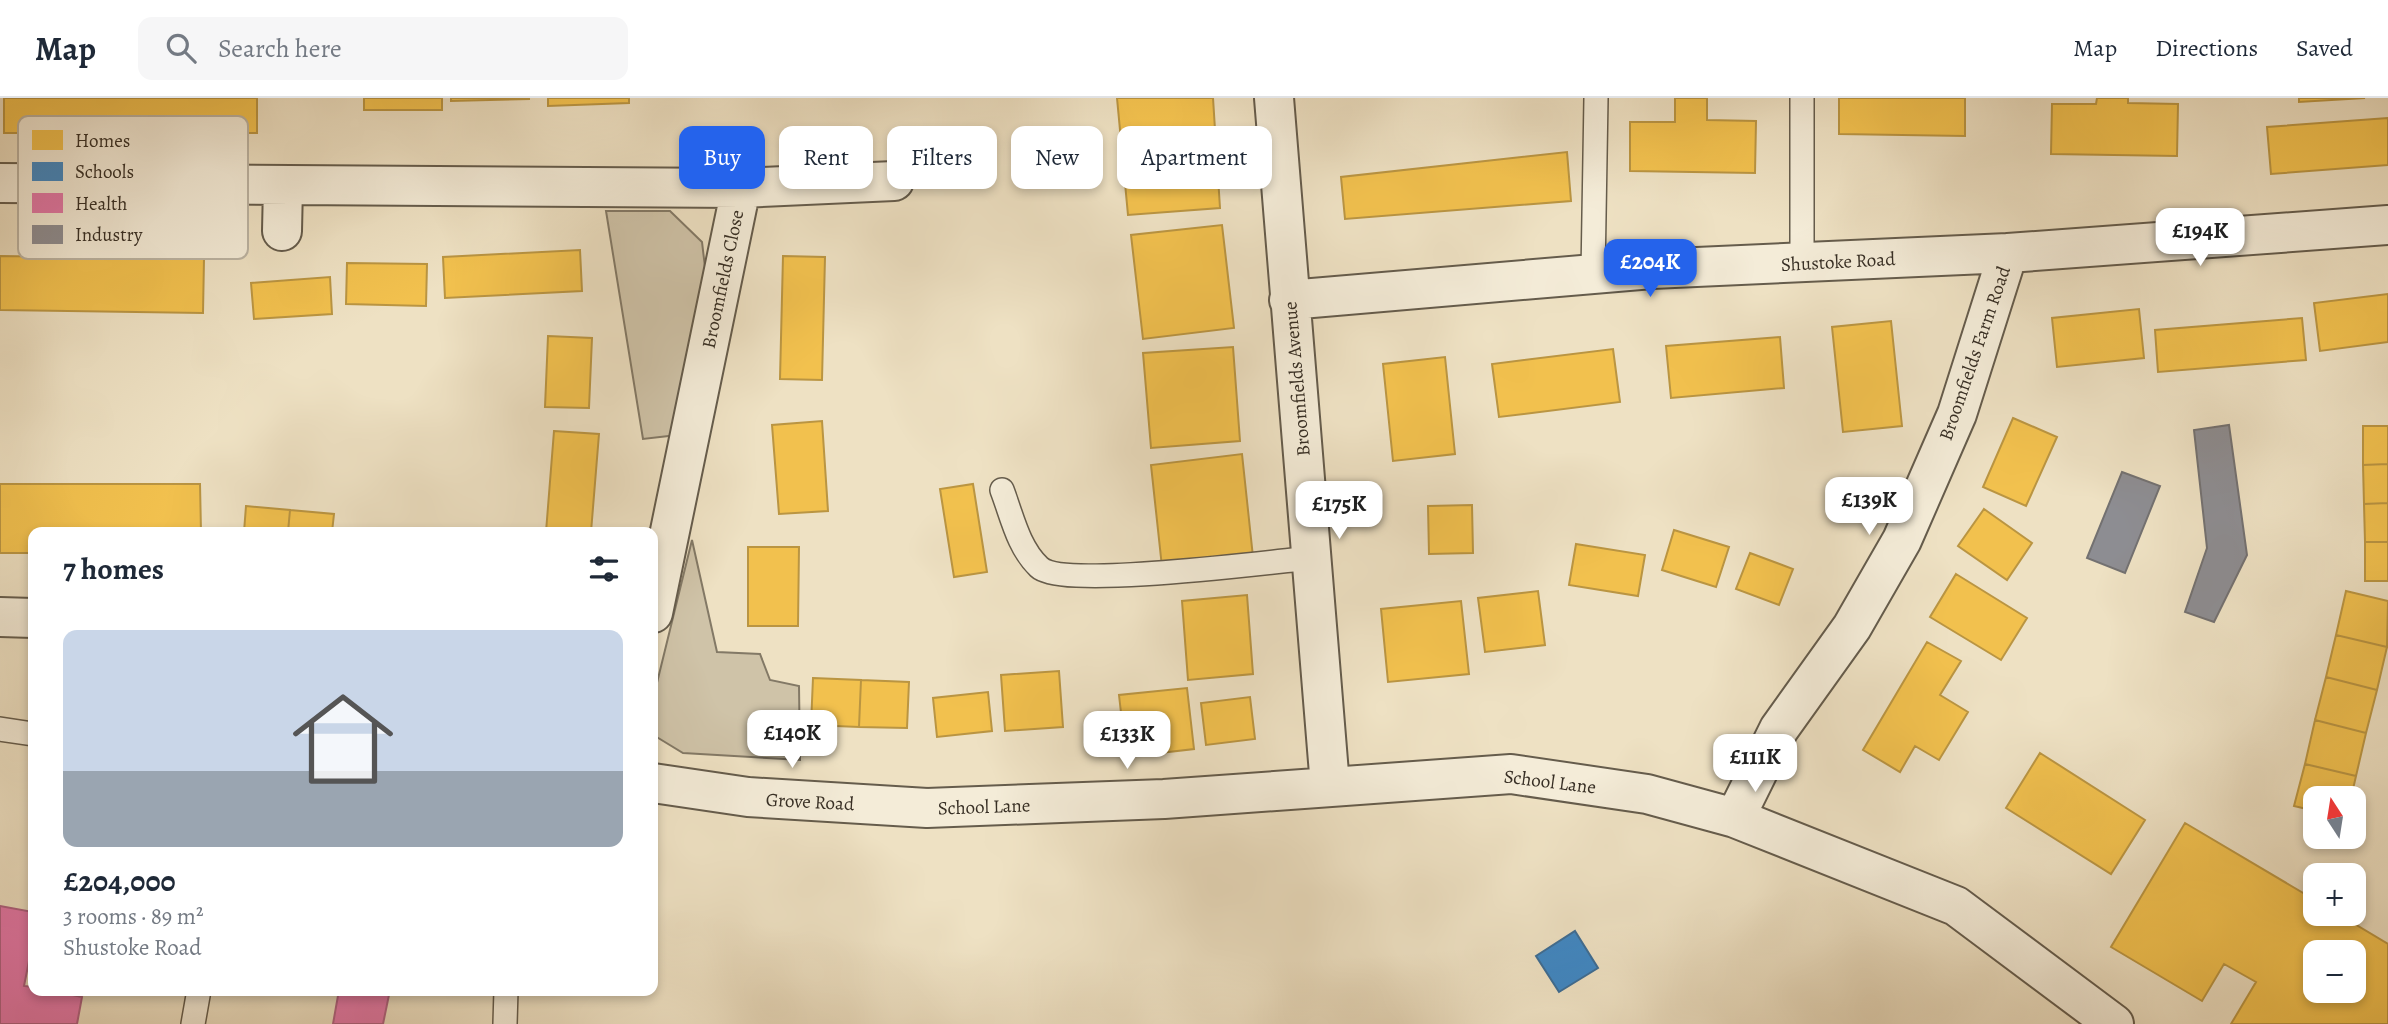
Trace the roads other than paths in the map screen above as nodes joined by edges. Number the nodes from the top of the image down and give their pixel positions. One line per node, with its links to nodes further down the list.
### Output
1 (1274, 98): 17 (street, Broomfields Avenue)
2 (1596, 98): 16 (lane)
3 (1802, 98): 15 (lane)
4 (887, 181): 9 (street)
5 (0, 183): 6 (street, Broomfields Close)
6 (18, 183)
7 (248, 186): 8 (street, Broomfields Close)
8 (283, 186): 10 (street, Broomfields Close); 13 (street)
9 (765, 187)
10 (679, 188)
11 (741, 189): 20 (street, Broomfields Close)
12 (2388, 225): 14 (street, Shustoke Road)
13 (282, 231)
14 (2008, 253): 15 (street, Shustoke Road); 28 (street, Broomfields Farm Road)
15 (1802, 263): 16 (street, Shustoke Road)
16 (1593, 274): 17 (street, Shustoke Road)
17 (1289, 300): 19 (street, Broomfields Avenue)
18 (1002, 490): 19 (lane)
19 (1311, 558): 26 (street, Broomfields Avenue)
20 (658, 589)
21 (0, 617): 22 (street)
22 (28, 618)
23 (0, 729): 24 (lane)
24 (28, 734)
25 (658, 784): 27 (street, Grove Road)
26 (1330, 786): 27 (street, School Lane); 28 (street, School Lane)
27 (927, 808)
28 (1735, 818): 33 (street, School Lane)
29 (198, 996): 31 (lane)
30 (506, 996): 32 (lane)
31 (193, 1024)
32 (505, 1024)
33 (2114, 1024)

